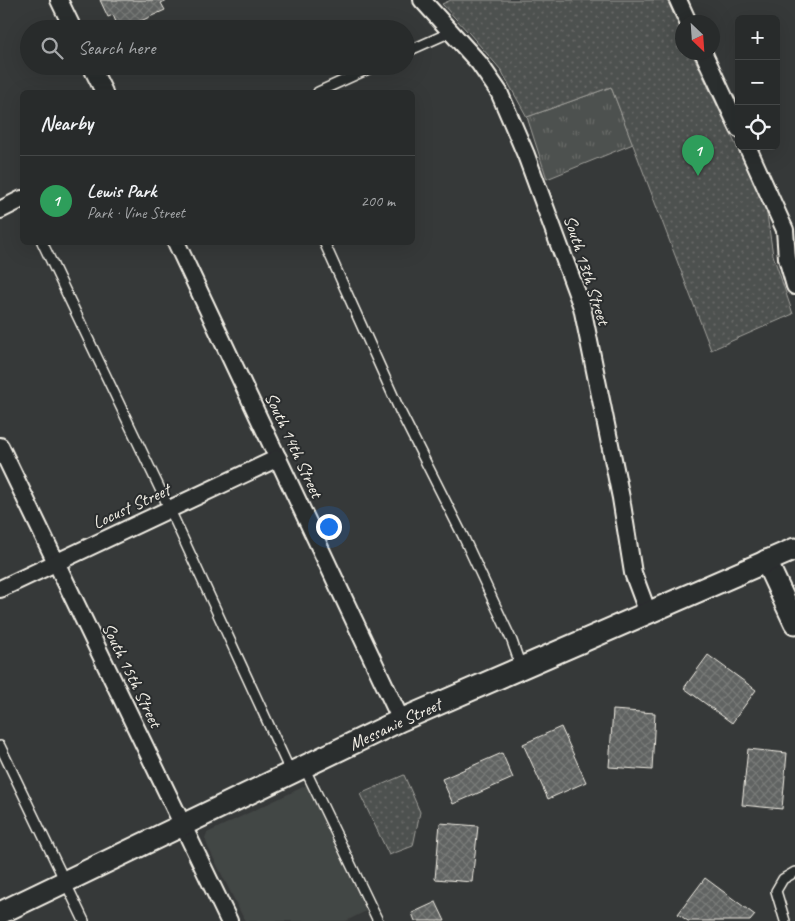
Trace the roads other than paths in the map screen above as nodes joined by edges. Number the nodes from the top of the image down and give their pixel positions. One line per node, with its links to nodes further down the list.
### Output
1 (59, 0): 5 (street)
2 (422, 0): 6 (street, South 13th Street)
3 (678, 0): 4 (street)
4 (685, 15)
5 (69, 20)
6 (451, 32): 7 (lane); 29 (street, South 13th Street)
7 (415, 48)
8 (706, 60): 13 (street)
9 (96, 75): 11 (street)
10 (356, 75): 12 (lane)
11 (103, 90)
12 (322, 90)
13 (735, 121)
14 (749, 150): 17 (street)
15 (20, 201): 16 (street)
16 (0, 210)
17 (789, 220): 21 (street)
18 (43, 245): 24 (lane)
19 (177, 245): 23 (street, South 14th Street)
20 (325, 245): 31 (lane)
21 (795, 286)
22 (0, 446): 27 (street, South 15th Street)
23 (278, 458): 24 (street, Locust Street); 32 (street, South 14th Street)
24 (170, 510): 27 (street, Locust Street); 34 (lane)
25 (795, 549): 26 (street, Messanie Street)
26 (766, 561): 29 (street, Messanie Street); 30 (street)
27 (56, 563): 28 (street, Locust Street); 35 (street, South 15th Street)
28 (0, 589)
29 (648, 613): 31 (street, Messanie Street)
30 (795, 623)
31 (521, 667): 32 (street, Messanie Street)
32 (401, 720): 34 (street, Messanie Street)
33 (0, 746): 37 (lane)
34 (297, 770): 35 (street, Messanie Street); 41 (lane)
35 (182, 826): 37 (street, Messanie Street); 40 (street, South 15th Street)
36 (795, 872): 42 (lane)
37 (66, 882): 38 (street, Messanie Street); 39 (lane)
38 (0, 913)
39 (84, 921)
40 (229, 921)
41 (378, 921)
42 (785, 921)

